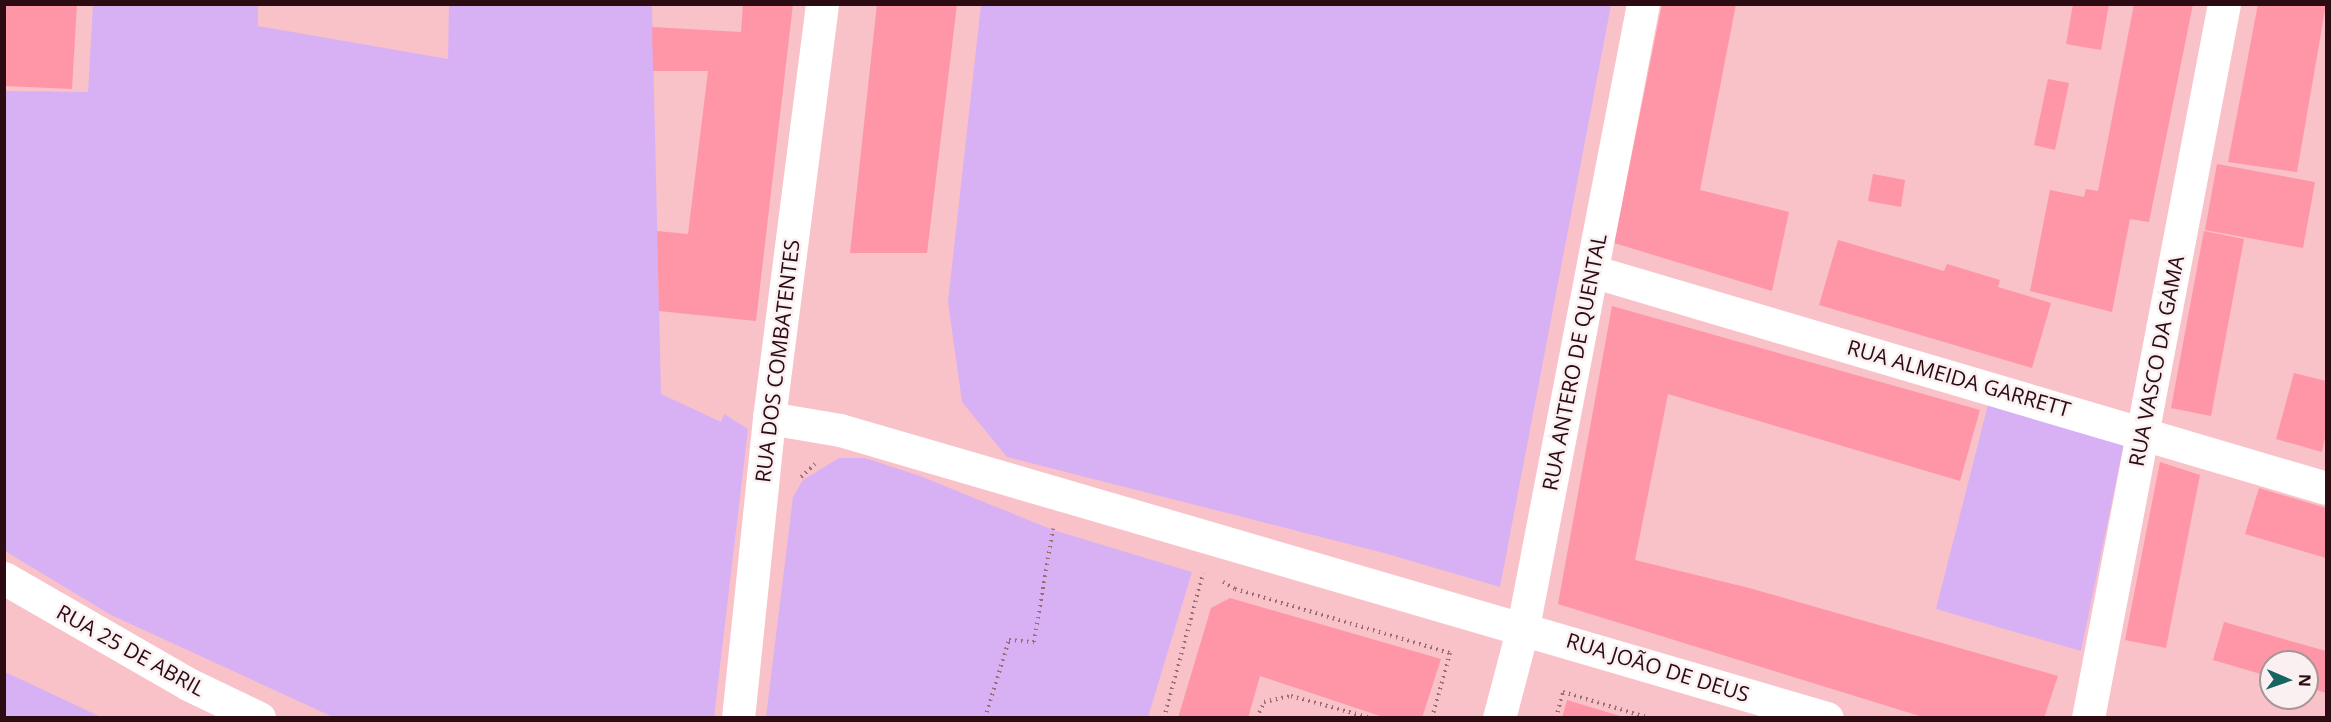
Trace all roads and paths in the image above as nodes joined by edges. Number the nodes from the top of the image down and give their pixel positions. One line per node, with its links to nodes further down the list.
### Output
1 (822, 4): 5 (street, RUA DOS COMBATENTES)
2 (1643, 4): 4 (street, RUA ANTERO DE QUENTAL)
3 (2224, 4): 6 (street, RUA VASCO DA GAMA)
4 (1592, 271): 6 (street, RUA ALMEIDA GARRETT); 11 (street, RUA ANTERO DE QUENTAL)
5 (769, 418): 9 (street, RUA JOÃO DE DEUS); 13 (street, RUA DOS COMBATENTES)
6 (2142, 432): 7 (street, RUA ALMEIDA GARRETT); 22 (street, RUA VASCO DA GAMA)
7 (2326, 488)
8 (1055, 522): 14 (path)
9 (1212, 539): 11 (street, RUA JOÃO DE DEUS); 15 (path)
10 (4, 578): 12 (street, RUA 25 DE ABRIL)
11 (1523, 627): 18 (street, RUA ANTERO DE QUENTAL); 21 (street, RUA JOÃO DE DEUS)
12 (259, 717)
13 (738, 717)
14 (986, 717)
15 (1164, 717)
16 (1257, 717): 17 (path)
17 (1371, 717)
18 (1498, 717)
19 (1556, 717): 20 (path)
20 (1649, 717)
21 (1827, 717)
22 (2088, 717)

